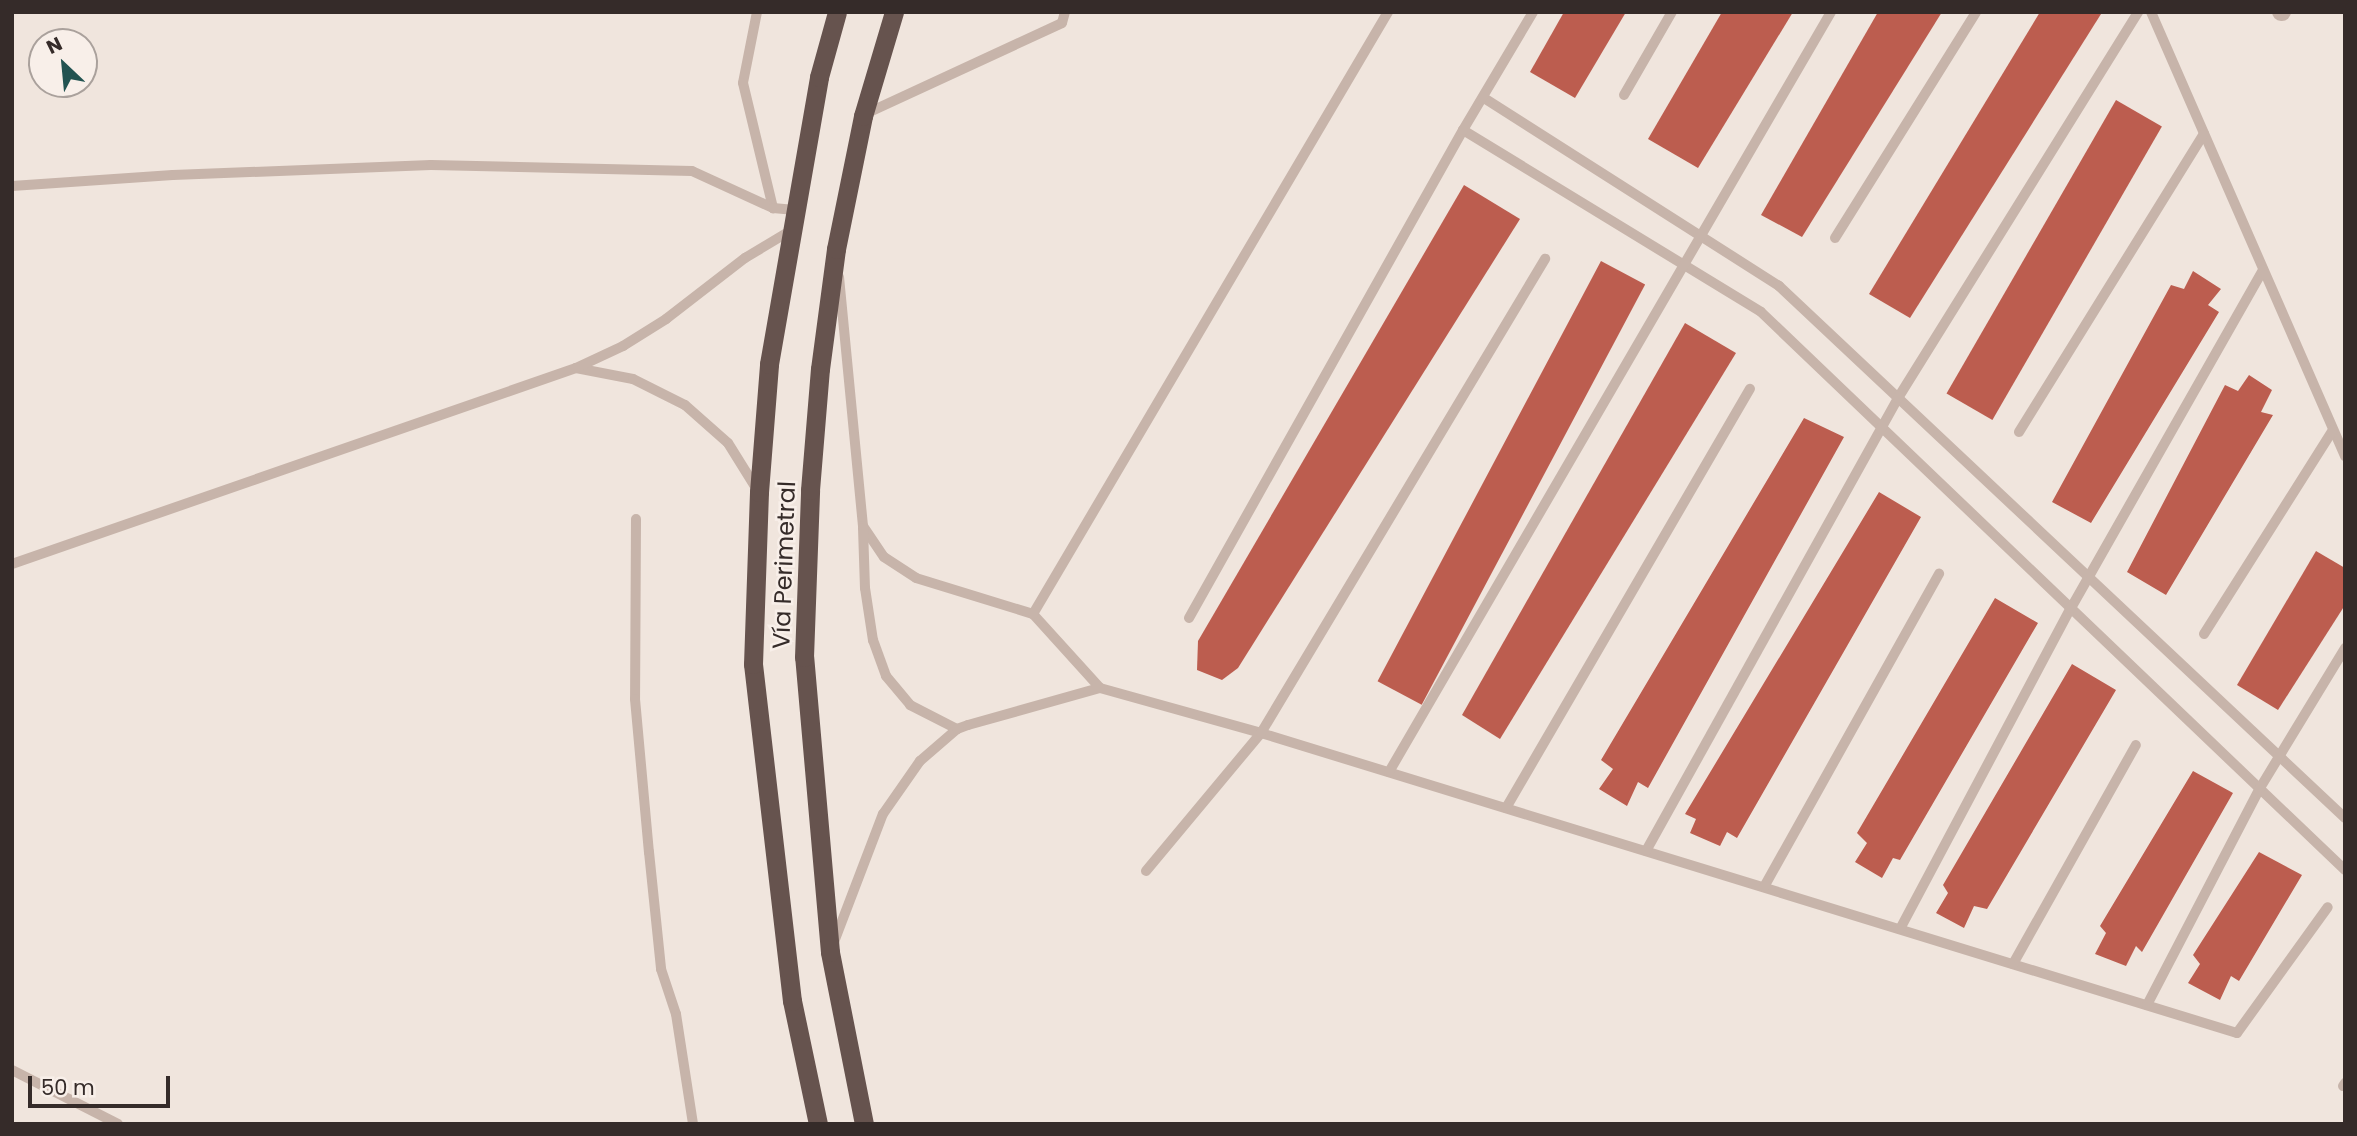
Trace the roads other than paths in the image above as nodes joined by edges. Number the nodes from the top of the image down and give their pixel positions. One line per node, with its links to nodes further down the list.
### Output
1 (757, 12): 18 (lane)
2 (837, 12): 19 (highway, Vía Perimetral)
3 (894, 12): 14 (highway, Vía Perimetral)
4 (1065, 12): 14 (lane)
5 (1388, 12): 41 (lane)
6 (1533, 12): 13 (lane)
7 (1672, 12): 12 (lane)
8 (1831, 12): 21 (lane)
9 (1976, 12): 22 (lane)
10 (2138, 12): 29 (lane)
11 (2151, 12): 16 (lane)
12 (1624, 95)
13 (1484, 99): 15 (lane); 21 (lane)
14 (863, 116): 23 (highway, Vía Perimetral)
15 (1463, 130): 25 (lane); 42 (lane)
16 (2204, 134): 26 (lane); 32 (lane)
17 (12, 186): 18 (lane)
18 (773, 208): 19 (lane)
19 (795, 210): 20 (highway, Vía Perimetral)
20 (791, 231): 27 (lane); 34 (highway, Vía Perimetral)
21 (1701, 237): 25 (lane); 29 (lane)
22 (1835, 237)
23 (836, 249): 36 (lane); 60 (highway, Vía Perimetral)
24 (1545, 260): 47 (lane)
25 (1685, 266): 30 (lane); 50 (lane)
26 (2263, 270): 31 (lane); 39 (lane)
27 (576, 368): 34 (lane); 37 (lane)
28 (1750, 389): 52 (lane)
29 (1898, 398): 30 (lane); 39 (lane)
30 (1881, 427): 40 (lane); 54 (lane)
31 (2333, 430): 33 (lane); 43 (lane)
32 (2019, 432)
33 (2345, 457)
34 (759, 492): 67 (highway, Vía Perimetral)
35 (636, 519): 66 (lane)
36 (863, 526): 41 (lane); 46 (lane)
37 (12, 564)
38 (1939, 574): 57 (lane)
39 (2090, 578): 40 (lane); 49 (lane)
40 (2071, 608): 51 (lane); 59 (lane)
41 (1033, 614): 45 (lane)
42 (1189, 618)
43 (2204, 634)
44 (2345, 648): 49 (lane)
45 (1100, 688): 46 (lane); 47 (lane)
46 (957, 729): 60 (lane)
47 (1261, 733): 50 (lane); 56 (lane)
48 (2136, 745): 61 (lane)
49 (2279, 756): 51 (lane); 53 (lane)
50 (1388, 772): 52 (lane)
51 (2260, 788): 55 (lane); 62 (lane)
52 (1506, 808): 54 (lane)
53 (2345, 818)
54 (1646, 851): 57 (lane)
55 (2345, 870)
56 (1146, 871)
57 (1764, 887): 59 (lane)
58 (2328, 907): 62 (lane)
59 (1900, 929): 61 (lane)
60 (830, 952): 68 (highway, Vía Perimetral)
61 (2013, 964): 62 (lane)
62 (2147, 1005)
63 (12, 1070): 64 (lane)
64 (97, 1120): 65 (lane)
65 (118, 1124)
66 (693, 1124)
67 (818, 1124)
68 (864, 1124)

